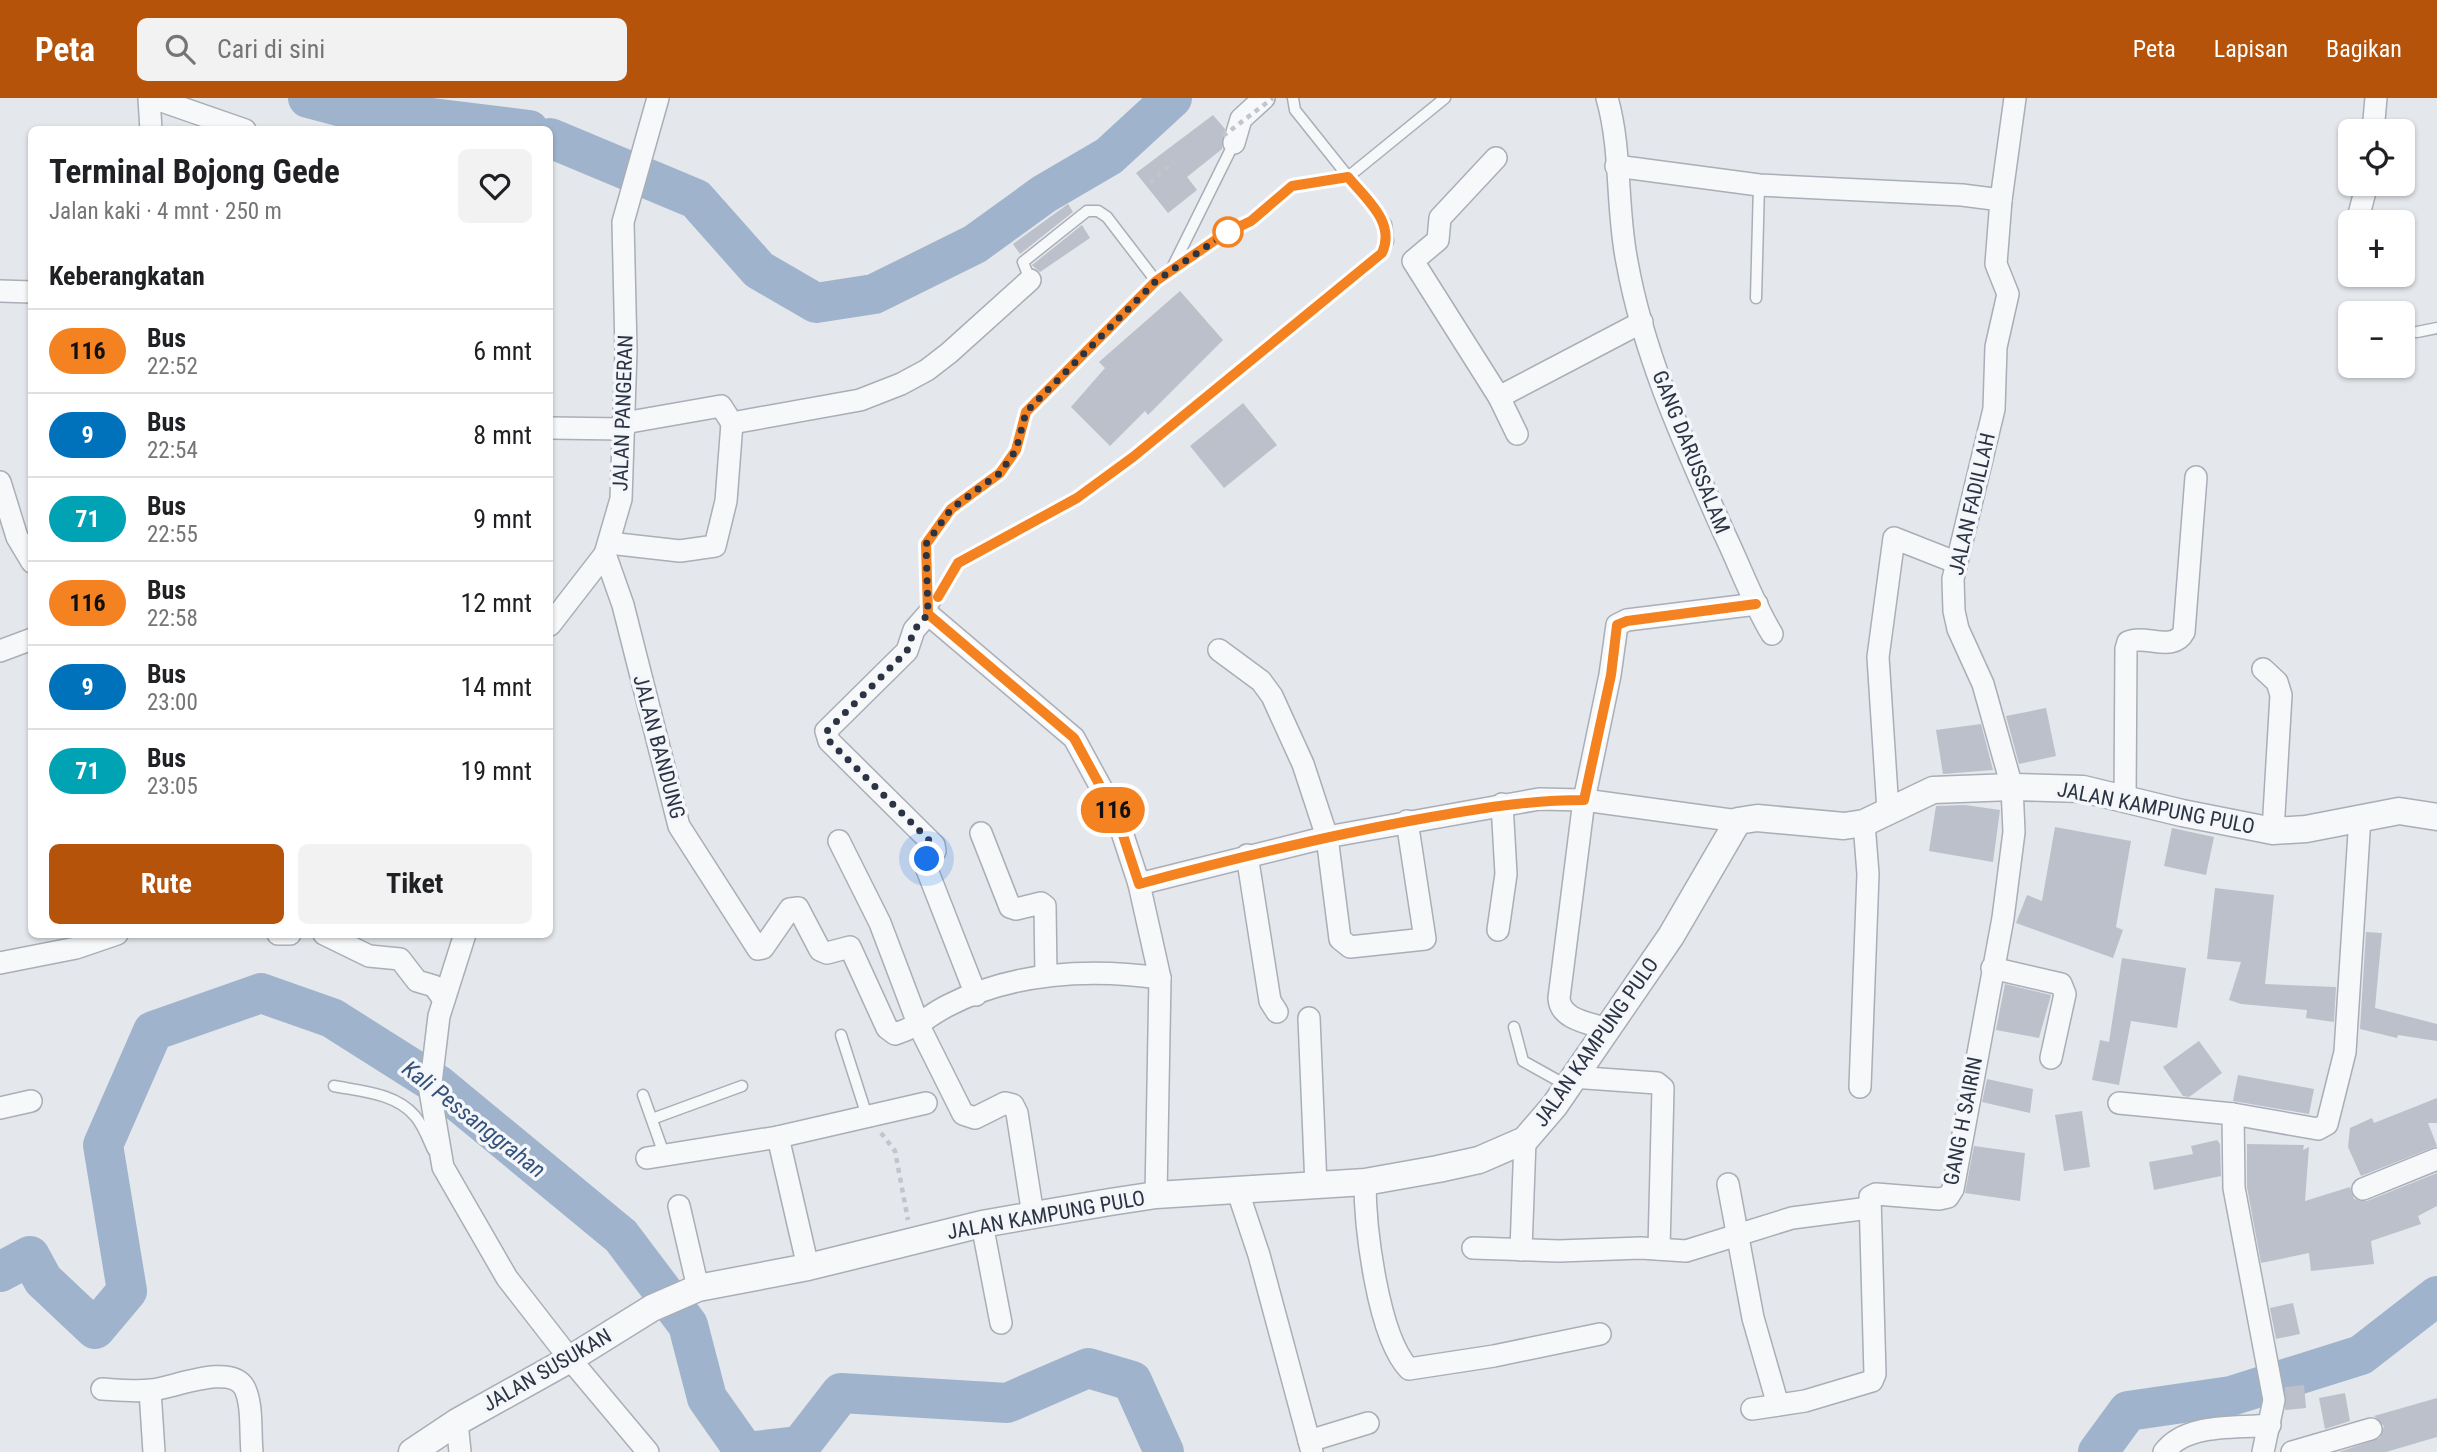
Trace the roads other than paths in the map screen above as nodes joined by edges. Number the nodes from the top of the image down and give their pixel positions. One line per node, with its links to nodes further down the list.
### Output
1 (151, 98): 10 (street); 11 (street)
2 (657, 98): 29 (street, JALAN PANGERAN)
3 (1264, 98): 12 (street)
4 (1293, 98): 15 (lane)
5 (1445, 98): 15 (lane)
6 (1607, 98): 14 (street, GANG DARUSSALAM)
7 (2015, 98): 17 (street)
8 (2376, 98): 9 (street)
9 (2374, 119)
10 (151, 126)
11 (233, 126)
12 (1229, 140): 18 (lane)
13 (1496, 158): 27 (street)
14 (1616, 166): 16 (street); 24 (street, GANG DARUSSALAM)
15 (1348, 177): 18 (lane); 38 (lane)
16 (1759, 185): 17 (street); 23 (lane)
17 (2001, 200): 36 (street, JALAN FADILLAH)
18 (1171, 271): 20 (lane)
19 (1030, 280): 20 (lane); 28 (street)
20 (1156, 281): 38 (lane)
21 (0, 291): 22 (street)
22 (28, 292)
23 (1756, 298)
24 (1642, 322): 27 (street); 37 (street, GANG DARUSSALAM)
25 (2437, 328): 26 (lane)
26 (2417, 332)
27 (1499, 397): 31 (street)
28 (732, 423): 29 (street); 34 (street)
29 (624, 426): 30 (street); 34 (street, JALAN PANGERAN)
30 (553, 428)
31 (1517, 434)
32 (2196, 477): 47 (street)
33 (0, 482): 35 (street)
34 (607, 549): 39 (street, JALAN PANGERAN); 73 (street, JALAN BANDUNG)
35 (28, 555)
36 (1955, 562): 45 (street, JALAN FADILLAH); 49 (street)
37 (1756, 604): 40 (street, GANG DARUSSALAM); 46 (street)
38 (928, 614): 60 (street); 69 (street)
39 (553, 621)
40 (1772, 634)
41 (28, 640): 43 (street)
42 (1219, 650): 57 (street)
43 (0, 651)
44 (2263, 670): 55 (street)
45 (2012, 787): 47 (street, JALAN KAMPUNG PULO); 49 (street, JALAN KAMPUNG PULO); 66 (street, GANG H SAIRIN)
46 (1584, 800): 48 (street); 53 (street); 75 (street)
47 (2125, 800): 55 (street, JALAN KAMPUNG PULO)
48 (1502, 804): 52 (street); 61 (street)
49 (1888, 811): 54 (street, JALAN KAMPUNG PULO)
50 (2360, 817): 51 (street, JALAN KAMPUNG PULO); 55 (street, JALAN KAMPUNG PULO); 87 (street)
51 (2437, 817)
52 (1407, 821): 57 (street); 57 (street)
53 (1738, 821): 54 (street, JALAN KAMPUNG PULO); 75 (street, JALAN KAMPUNG PULO)
54 (1864, 822): 81 (street)
55 (2273, 831)
56 (981, 833): 67 (street)
57 (1327, 837): 59 (street)
58 (839, 841): 73 (street)
59 (1247, 855): 60 (street); 71 (street)
60 (1139, 884): 68 (street)
61 (1498, 930)
62 (105, 938): 65 (street)
63 (332, 938): 70 (street)
64 (464, 938): 70 (street)
65 (0, 963)
66 (1992, 968): 77 (street); 102 (street, GANG H SAIRIN)
67 (1046, 976): 68 (street); 69 (street)
68 (1160, 978): 100 (street)
69 (976, 995): 73 (street)
70 (442, 1008): 94 (street)
71 (1277, 1012)
72 (1309, 1018): 97 (street)
73 (919, 1026): 103 (street)
74 (1514, 1027): 78 (lane)
75 (1607, 1029): 78 (street, JALAN KAMPUNG PULO)
76 (841, 1035): 88 (lane)
77 (2051, 1058)
78 (1569, 1081): 91 (street, JALAN KAMPUNG PULO); 107 (street)
79 (334, 1086): 94 (lane)
80 (742, 1086): 89 (lane)
81 (1860, 1087)
82 (643, 1095): 89 (lane)
83 (31, 1101): 86 (street)
84 (2119, 1102): 87 (street)
85 (926, 1103): 88 (street)
86 (0, 1108)
87 (2233, 1114): 120 (street)
88 (867, 1116): 90 (street)
89 (652, 1119): 92 (lane)
90 (778, 1137): 92 (street); 109 (street)
91 (1525, 1140): 95 (street, JALAN KAMPUNG PULO); 108 (street)
92 (656, 1156)
93 (2437, 1159): 99 (street)
94 (443, 1167): 113 (street)
95 (1365, 1182): 97 (street, JALAN KAMPUNG PULO); 112 (street)
96 (1728, 1184): 105 (street)
97 (1316, 1186): 98 (street, JALAN KAMPUNG PULO)
98 (1237, 1189): 100 (street, JALAN KAMPUNG PULO); 122 (street)
99 (2363, 1189)
100 (1156, 1195): 103 (street, JALAN KAMPUNG PULO)
101 (679, 1206): 110 (street)
102 (1868, 1208): 105 (street); 116 (street)
103 (1032, 1215): 104 (street, JALAN KAMPUNG PULO)
104 (982, 1224): 109 (street, JALAN KAMPUNG PULO); 111 (street)
105 (1739, 1236): 107 (street); 116 (street)
106 (1473, 1248): 108 (street)
107 (1658, 1249): 108 (street)
108 (1521, 1250)
109 (808, 1267): 110 (street, JALAN KAMPUNG PULO)
110 (691, 1290): 113 (street, JALAN SUSUKAN)
111 (1001, 1323)
112 (1600, 1334)
113 (569, 1359): 118 (street, JALAN SUSUKAN); 127 (street)
114 (102, 1389): 115 (street)
115 (150, 1391): 123 (street); 124 (street)
116 (1778, 1405): 117 (street)
117 (1752, 1409)
118 (457, 1422): 125 (street, JALAN SUSUKAN); 126 (street)
119 (1368, 1423): 122 (street)
120 (2270, 1425): 128 (street); 129 (street)
121 (2371, 1429): 130 (street)
122 (1311, 1446)
123 (153, 1452)
124 (252, 1452)
125 (412, 1452)
126 (460, 1452)
127 (648, 1452)
128 (2164, 1452)
129 (2263, 1452)
130 (2292, 1452)

